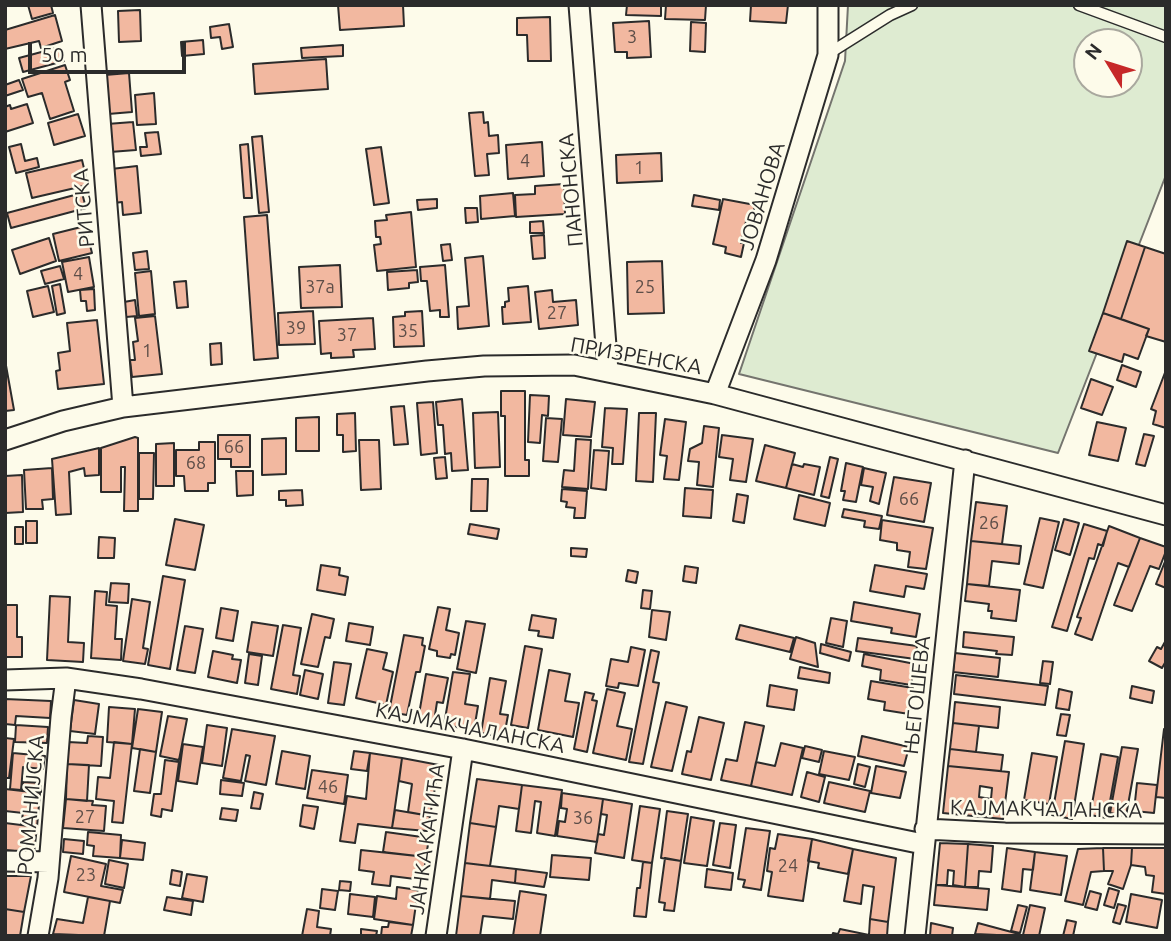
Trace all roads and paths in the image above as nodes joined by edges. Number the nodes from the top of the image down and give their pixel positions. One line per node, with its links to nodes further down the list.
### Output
1 (90, 5): 10 (street, РИТСКА)
2 (579, 5): 8 (street, ПАНОНСКА)
3 (828, 5): 7 (street, ЈОВАНОВА)
4 (912, 5): 7 (lane)
5 (1079, 5): 6 (lane)
6 (1166, 37)
7 (828, 55): 9 (street, ЈОВАНОВА)
8 (608, 371): 9 (street, ПРИЗРЕНСКА); 10 (street, ПРИЗРЕНСКА)
9 (715, 394): 12 (street, ПРИЗРЕНСКА)
10 (123, 407): 11 (street, ПРИЗРЕНСКА)
11 (5, 440)
12 (965, 460): 13 (street, ПРИЗРЕНСКА); 18 (street, ЊЕГОШЕВА)
13 (1166, 515)
14 (66, 678): 15 (street, КАЈМАКЧАЛАНСКА); 16 (street, КАЈМАКЧАЛАНСКА); 20 (street, РОМАНИЈСКА)
15 (5, 680)
16 (463, 749): 18 (street, КАЈМАКЧАЛАНСКА); 22 (street, ЈАНКА КАТИЋА)
17 (1166, 834): 18 (street, КАЈМАКЧАЛАНСКА)
18 (924, 836): 23 (street, ЊЕГОШЕВА)
19 (5, 861): 20 (street)
20 (49, 862): 21 (street, РОМАНИЈСКА)
21 (38, 936)
22 (436, 936)
23 (915, 936)

